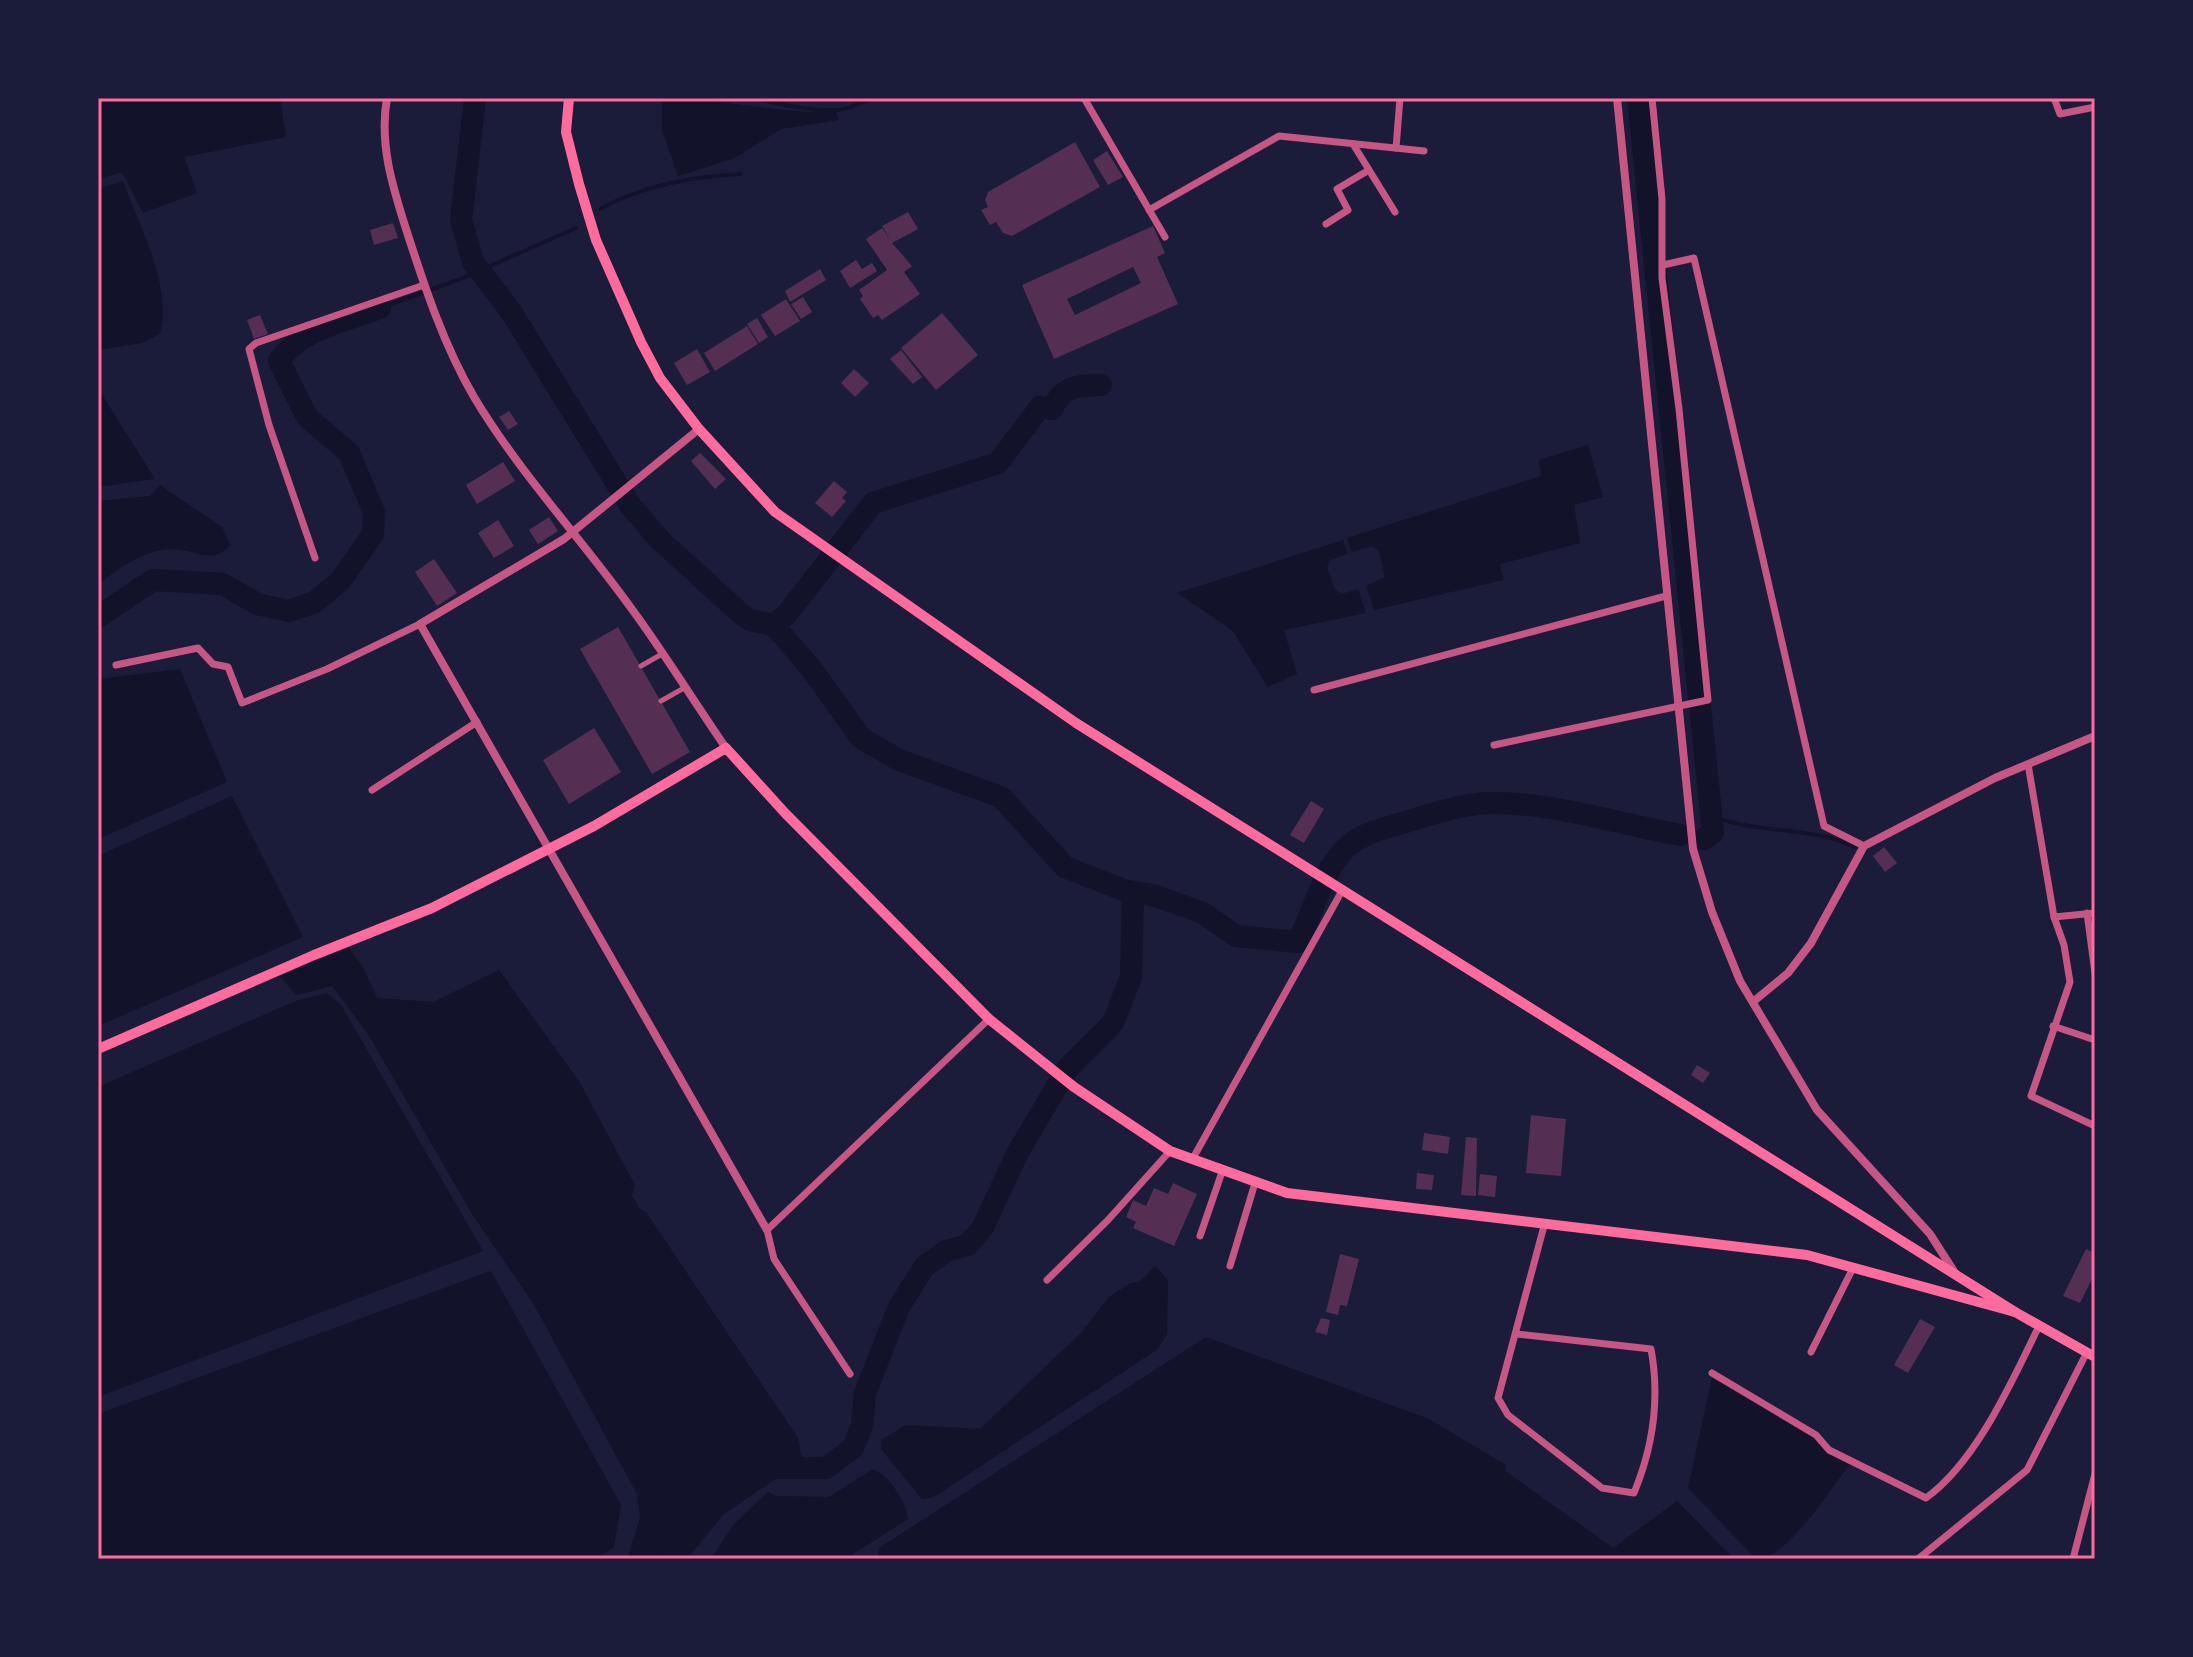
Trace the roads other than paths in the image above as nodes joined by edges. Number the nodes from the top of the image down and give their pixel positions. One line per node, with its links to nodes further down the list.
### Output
1 (387, 98): 18 (street)
2 (569, 98): 19 (main road)
3 (1084, 98): 13 (street)
4 (1400, 98): 10 (street)
5 (1617, 98): 22 (street)
6 (1652, 98): 17 (street)
7 (2054, 98): 8 (street)
8 (2095, 107)
9 (1353, 144): 10 (street); 12 (street); 13 (street)
10 (1396, 148): 11 (street)
11 (1424, 151)
12 (1369, 170): 14 (street); 15 (street)
13 (1149, 210): 16 (street)
14 (1395, 212)
15 (1326, 224)
16 (1165, 237)
17 (1663, 265): 30 (street); 37 (street)
18 (424, 287): 20 (street); 21 (street)
19 (699, 429): 20 (street); 39 (main road)
20 (572, 531): 23 (street); 24 (street)
21 (315, 558)
22 (1666, 596): 28 (street); 30 (street)
23 (420, 624): 25 (street); 31 (street)
24 (662, 654): 26 (street); 27 (street)
25 (116, 665)
26 (641, 666)
27 (684, 688): 29 (street); 34 (street)
28 (1314, 690)
29 (661, 701)
30 (1681, 703): 33 (street); 43 (street)
31 (477, 722): 36 (street); 38 (street)
32 (2095, 736): 35 (street)
33 (1494, 745)
34 (726, 748): 38 (main road); 44 (main road)
35 (2028, 764): 37 (street); 41 (street)
36 (372, 790)
37 (1864, 846): 43 (street)
38 (548, 850): 47 (main road); 54 (street)
39 (1341, 888): 50 (street); 58 (main road)
40 (2091, 913): 41 (street); 42 (street)
41 (2054, 917): 45 (street)
42 (2095, 973)
43 (1754, 1001): 58 (street)
44 (989, 1019): 49 (main road); 54 (street)
45 (2053, 1026): 46 (street); 48 (street)
46 (2095, 1040)
47 (98, 1049)
48 (2095, 1126)
49 (1170, 1151): 50 (main road); 59 (street)
50 (1192, 1160): 51 (main road)
51 (1222, 1172): 52 (main road); 55 (street)
52 (1255, 1183): 53 (main road); 56 (street)
53 (1544, 1226): 57 (main road); 62 (street)
54 (767, 1230): 66 (street)
55 (1200, 1236)
56 (1230, 1266)
57 (1853, 1268): 60 (main road); 63 (street)
58 (1956, 1274): 60 (main road)
59 (1047, 1280)
60 (2015, 1312): 61 (main road)
61 (2039, 1326): 64 (main road); 65 (street)
62 (1517, 1334): 62 (street)
63 (1811, 1352)
64 (2091, 1355): 68 (street)
65 (1712, 1373)
66 (850, 1374)
67 (2095, 1474): 69 (street)
68 (1918, 1559)
69 (2073, 1559)

